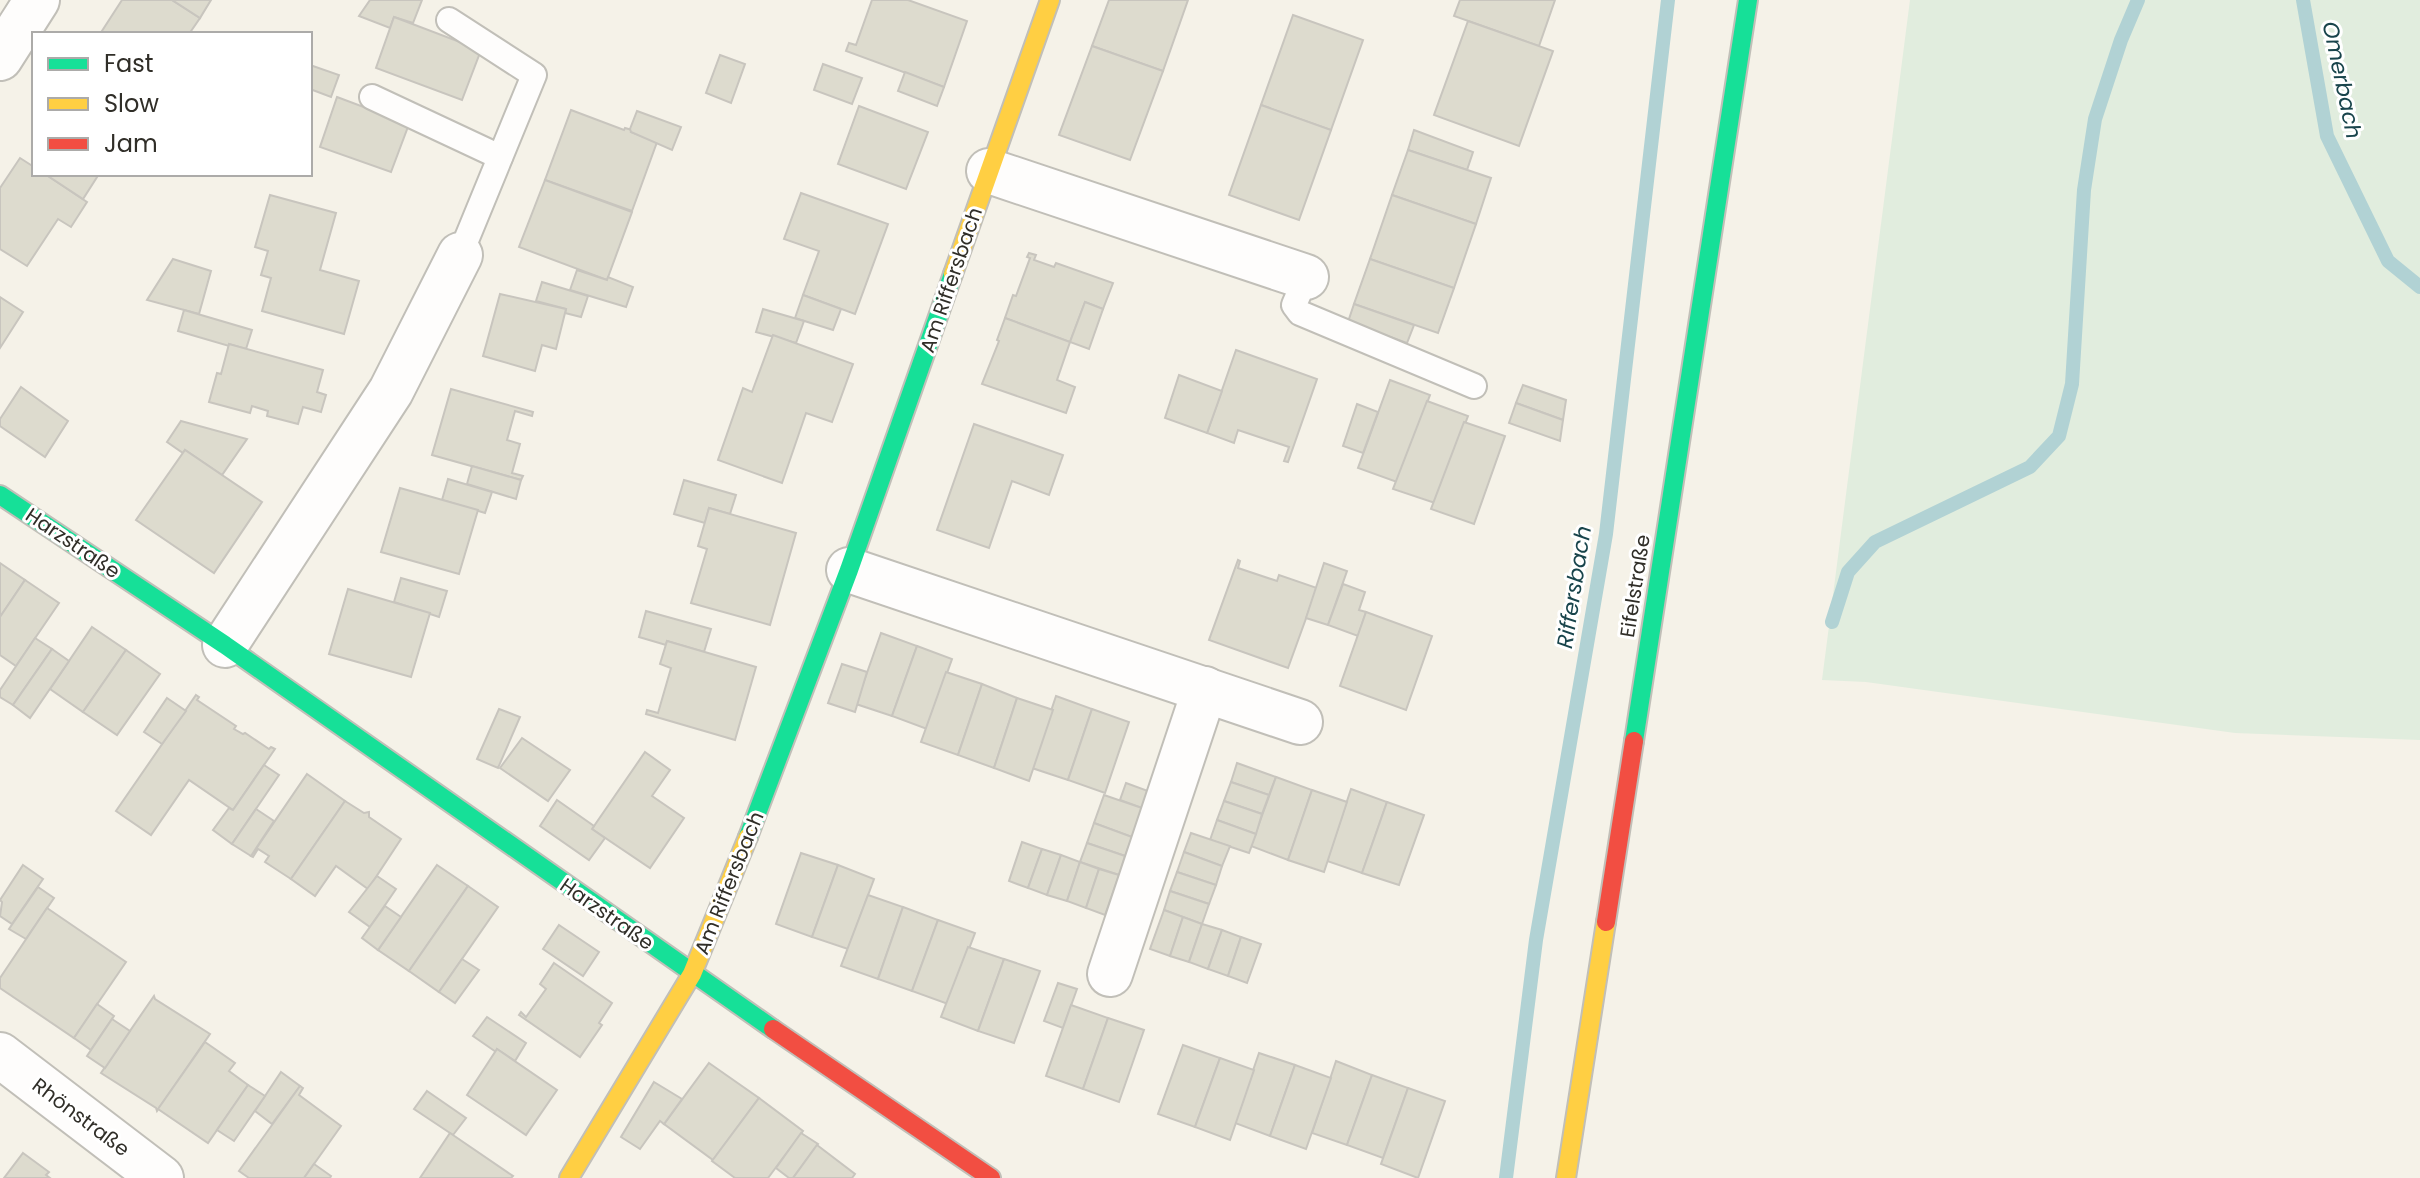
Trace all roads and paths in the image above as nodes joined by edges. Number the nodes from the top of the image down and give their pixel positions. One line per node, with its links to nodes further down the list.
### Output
1 (37, 0): 5 (street)
2 (1050, 0): 8 (street, Am Riffersbach)
3 (1748, 0): 23 (street, Eifelstraße)
4 (449, 20): 7 (lane)
5 (0, 58)
6 (372, 97): 7 (lane)
7 (500, 157): 9 (lane)
8 (989, 171): 10 (street); 13 (street, Am Riffersbach)
9 (460, 255): 14 (street)
10 (1306, 277): 11 (lane)
11 (1474, 386)
12 (0, 495): 14 (street, Harzstraße)
13 (849, 570): 15 (street); 17 (street, Am Riffersbach)
14 (225, 645): 17 (street, Harzstraße)
15 (1205, 689): 16 (street); 18 (street)
16 (1300, 722)
17 (692, 974): 21 (street, Am Riffersbach); 22 (street, Harzstraße)
18 (1110, 974)
19 (0, 1055): 20 (street, Rhönstraße)
20 (161, 1178)
21 (569, 1178)
22 (991, 1178)
23 (1566, 1178)

